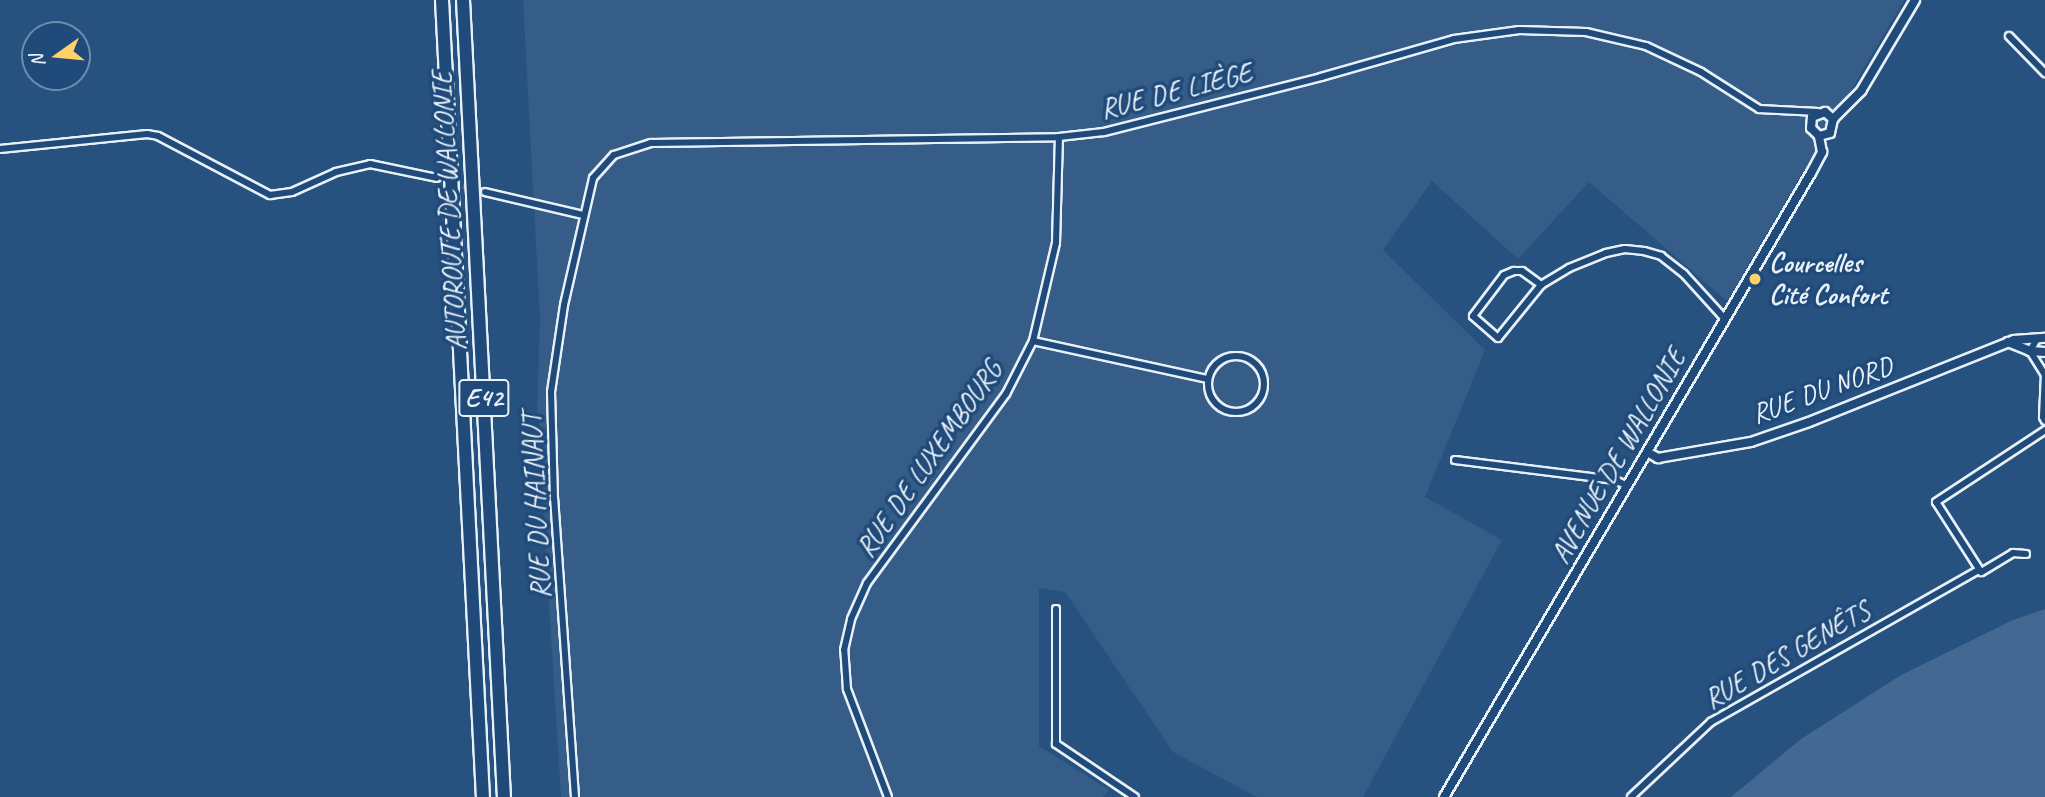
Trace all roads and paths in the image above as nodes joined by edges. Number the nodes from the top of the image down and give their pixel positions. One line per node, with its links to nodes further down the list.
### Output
1 (442, 0): 33 (highway, AUTOROUTE DE WALLONIE / E42)
2 (463, 0): 34 (highway, AUTOROUTE DE WALLONIE / E42)
3 (1915, 0): 8 (street)
4 (2009, 36): 5 (street)
5 (2045, 73)
6 (1794, 112): 7 (street, RUE DE LIÈGE); 9 (street); 11 (street, RUE DE LIÈGE)
7 (1818, 112): 8 (street); 9 (street)
8 (1833, 119): 10 (street)
9 (1810, 124): 10 (street)
10 (1819, 135): 17 (street, AVENUE DE WALLONIE)
11 (1059, 137): 15 (street, RUE DE LIÈGE); 19 (street, RUE DE LUXEMBOURG)
12 (0, 149): 13 (street)
13 (437, 178)
14 (485, 192): 15 (street)
15 (583, 215): 35 (street, RUE DU HAINAUT)
16 (1541, 285): 16 (street); 17 (street)
17 (1725, 319): 27 (street, AVENUE DE WALLONIE)
18 (2041, 339): 20 (street, RUE DU NORD); 21 (street, RUE DU NORD)
19 (1034, 341): 24 (street); 36 (street, RUE DE LUXEMBOURG)
20 (2008, 342): 21 (street); 27 (street, RUE DU NORD)
21 (2030, 351): 22 (street); 23 (street)
22 (2045, 352)
23 (2045, 374): 25 (street)
24 (1208, 379): 24 (street)
25 (2045, 421)
26 (2045, 430): 31 (street)
27 (1647, 452): 29 (street, AVENUE DE WALLONIE)
28 (1455, 460): 29 (street)
29 (1628, 486): 38 (street, AVENUE DE WALLONIE)
30 (2026, 554): 31 (street, RUE DES GENÊTS)
31 (1979, 570): 39 (street, RUE DES GENÊTS)
32 (1056, 609): 37 (street)
33 (483, 797)
34 (504, 797)
35 (575, 797)
36 (888, 797)
37 (1135, 797)
38 (1444, 797)
39 (1631, 797)

